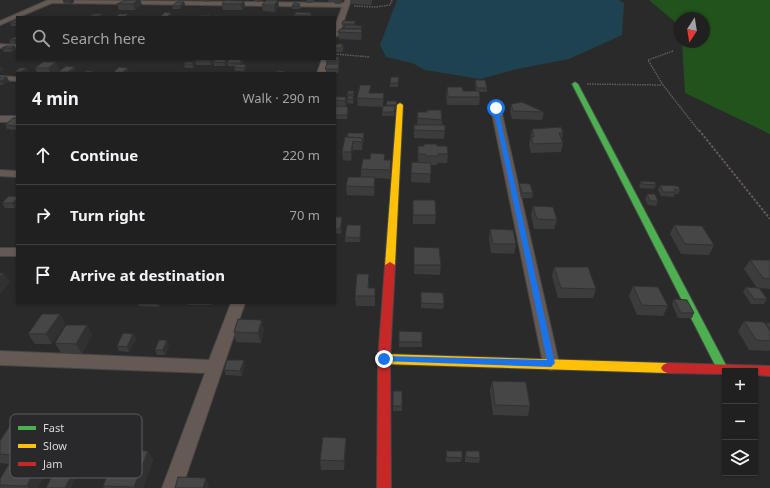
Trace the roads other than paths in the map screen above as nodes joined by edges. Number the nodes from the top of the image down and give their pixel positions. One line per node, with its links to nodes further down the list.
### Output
1 (52, 0): 2 (street); 4 (street)
2 (347, 3): 5 (street)
3 (16, 21): 4 (street)
4 (2, 22)
5 (336, 27)
6 (0, 46): 7 (street)
7 (16, 47)
8 (326, 60): 9 (street)
9 (321, 72)
10 (0, 78): 11 (street)
11 (16, 79)
12 (575, 84): 26 (street)
13 (400, 105): 23 (street)
14 (496, 108): 24 (street)
15 (0, 119): 16 (street)
16 (16, 119)
17 (0, 173): 18 (street)
18 (16, 174)
19 (0, 252): 20 (street)
20 (16, 252)
21 (238, 304): 25 (street)
22 (0, 358): 25 (street)
23 (384, 359): 24 (street); 31 (street)
24 (551, 363): 27 (street)
25 (215, 367): 30 (street)
26 (722, 368)
27 (722, 370)
28 (758, 371): 29 (street)
29 (770, 371)
30 (172, 488)
31 (384, 488)

